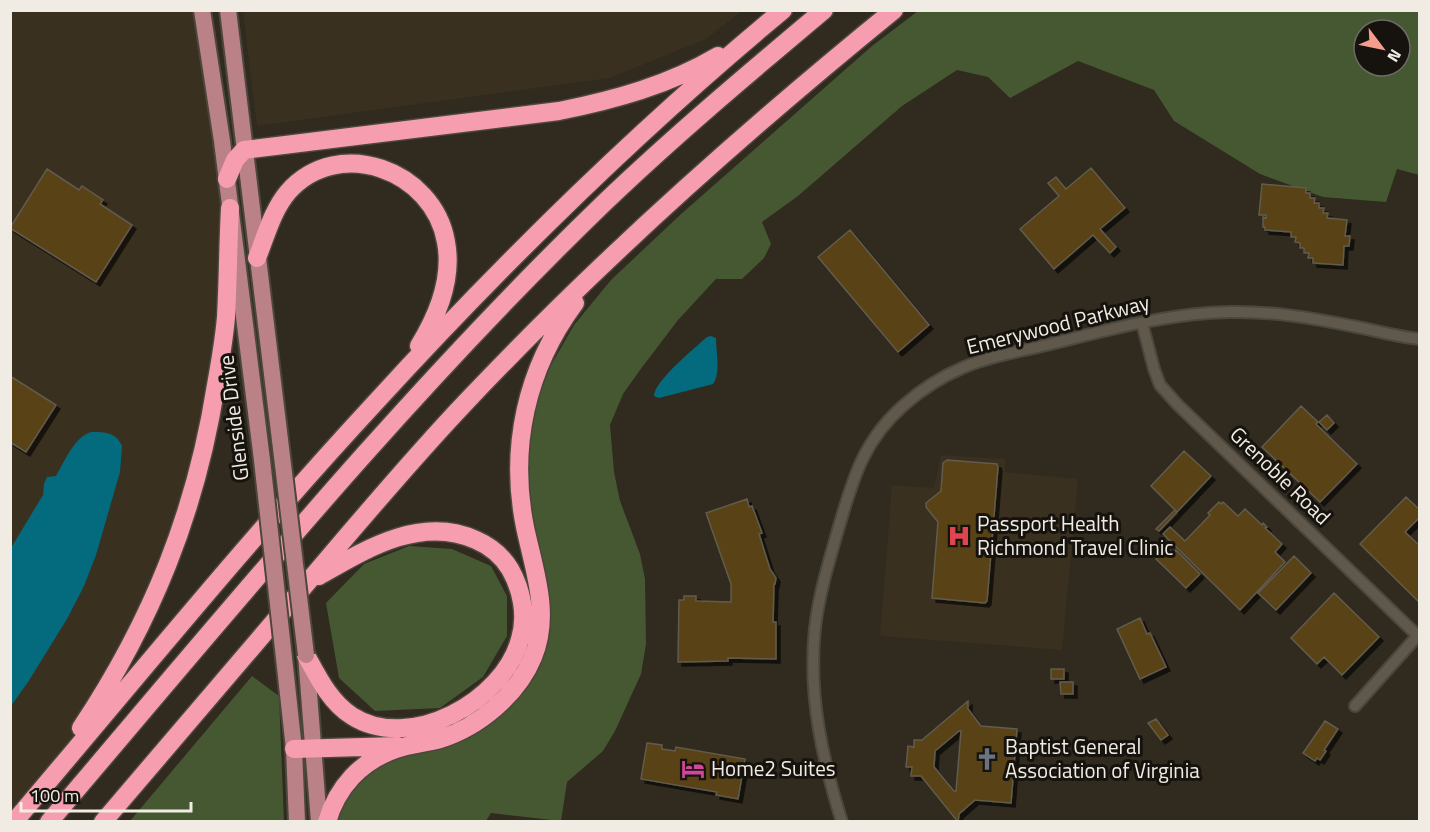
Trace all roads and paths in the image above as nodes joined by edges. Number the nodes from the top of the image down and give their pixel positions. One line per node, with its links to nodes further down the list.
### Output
1 (202, 10): 8 (main road, Glenside Drive)
2 (228, 10): 7 (main road, Glenside Drive)
3 (783, 10): 6 (highway)
4 (824, 10): 23 (highway)
5 (894, 10): 11 (highway)
6 (751, 38): 7 (highway); 14 (highway)
7 (244, 150): 8 (highway); 10 (main road, Glenside Drive)
8 (227, 178): 9 (main road, Glenside Drive)
9 (230, 208): 20 (main road, Glenside Drive, bridge); 22 (highway)
10 (257, 258): 14 (highway); 17 (main road, Glenside Drive, bridge)
11 (605, 264): 15 (highway); 19 (highway)
12 (1142, 323): 13 (street, Emerywood Parkway); 16 (street, Grenoble Road); 28 (street, Emerywood Parkway)
13 (1419, 339)
14 (373, 404): 22 (highway)
15 (307, 583): 17 (highway); 24 (highway)
16 (1419, 636): 18 (street)
17 (306, 655): 21 (main road, Glenside Drive)
18 (1356, 706)
19 (408, 746): 21 (highway); 27 (highway)
20 (294, 748): 21 (highway); 25 (main road, Glenside Drive)
21 (314, 748): 26 (main road, Glenside Drive)
22 (14, 822)
23 (49, 822)
24 (103, 822)
25 (297, 822)
26 (319, 822)
27 (327, 822)
28 (842, 822)

